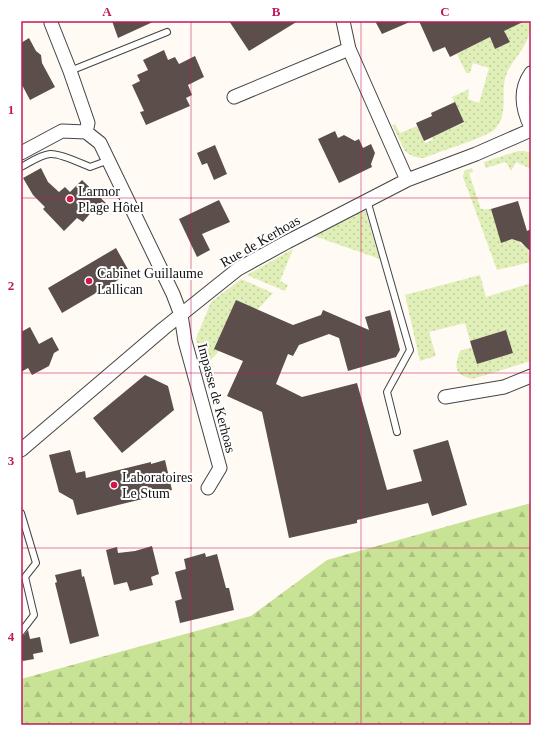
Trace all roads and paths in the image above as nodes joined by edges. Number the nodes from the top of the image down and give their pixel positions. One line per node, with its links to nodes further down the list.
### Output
1 (343, 21): 4 (street)
2 (51, 23): 5 (street)
3 (167, 32): 5 (lane)
4 (349, 49): 7 (street); 14 (street)
5 (70, 71): 10 (street)
6 (531, 73): 8 (street)
7 (234, 97)
8 (531, 127)
9 (531, 130): 14 (street, Rue de Kerhoas)
10 (86, 132): 11 (street); 12 (street, Impasse de Kerhoas)
11 (21, 153)
12 (109, 160): 13 (lane); 16 (street, Impasse de Kerhoas)
13 (21, 168)
14 (407, 180): 15 (street, Rue de Kerhoas)
15 (367, 200): 16 (street, Rue de Kerhoas); 19 (lane)
16 (181, 315): 20 (street, Rue de Kerhoas); 21 (street, Impasse de Kerhoas)
17 (531, 376): 18 (street)
18 (445, 397)
19 (397, 432)
20 (21, 450)
21 (208, 488)
22 (21, 513): 23 (lane)
23 (21, 632)

